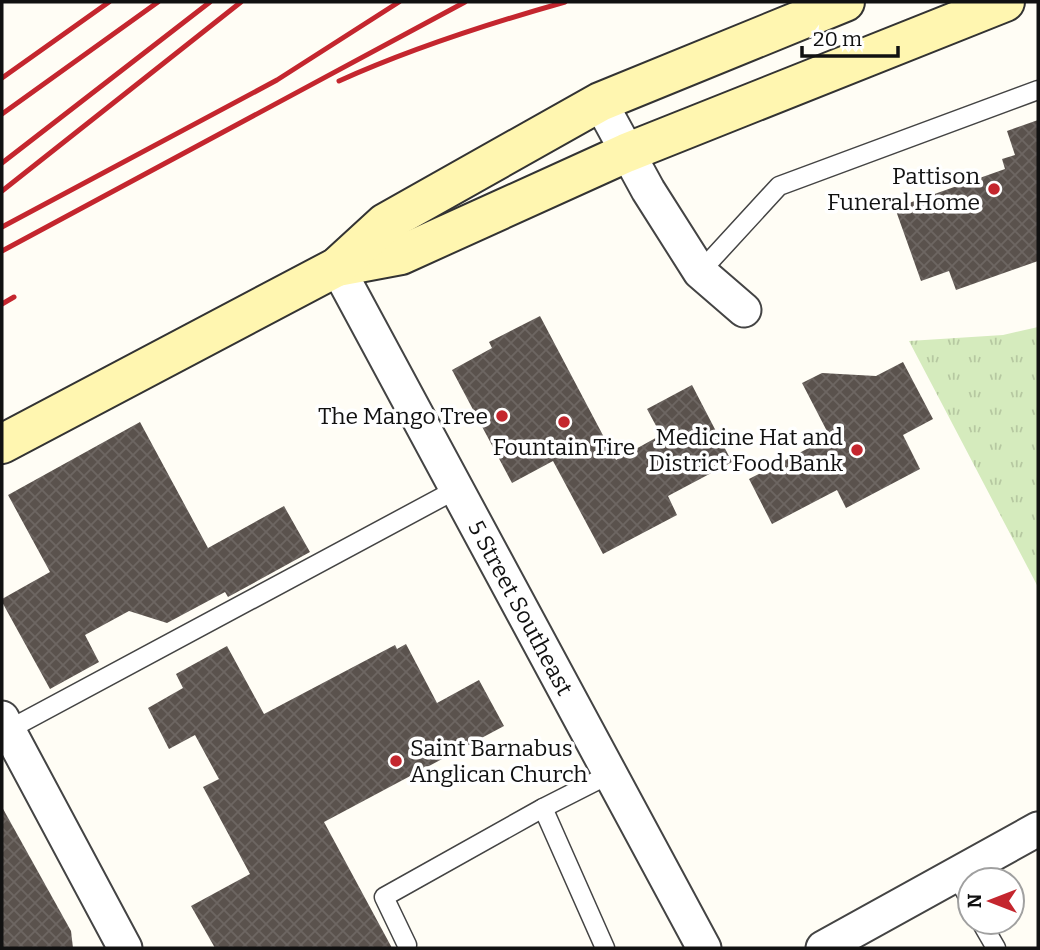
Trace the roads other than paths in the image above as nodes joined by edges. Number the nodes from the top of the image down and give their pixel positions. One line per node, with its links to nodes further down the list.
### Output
1 (845, 2): 4 (main road)
2 (1005, 2): 5 (main road)
3 (1038, 90): 7 (lane)
4 (600, 102): 5 (street); 6 (main road)
5 (626, 153): 6 (main road); 7 (street)
6 (337, 267): 9 (main road); 10 (street, 5 Street Southeast)
7 (700, 272): 8 (street)
8 (744, 310)
9 (2, 444)
10 (457, 489): 11 (lane); 12 (street, 5 Street Southeast)
11 (5, 724): 18 (street)
12 (610, 774): 13 (lane); 20 (street, 5 Street Southeast)
13 (543, 808): 17 (lane); 19 (lane)
14 (1038, 829): 15 (street)
15 (990, 866)
16 (956, 890): 21 (street)
17 (407, 945)
18 (125, 948)
19 (605, 948)
20 (704, 948)
21 (823, 948)

